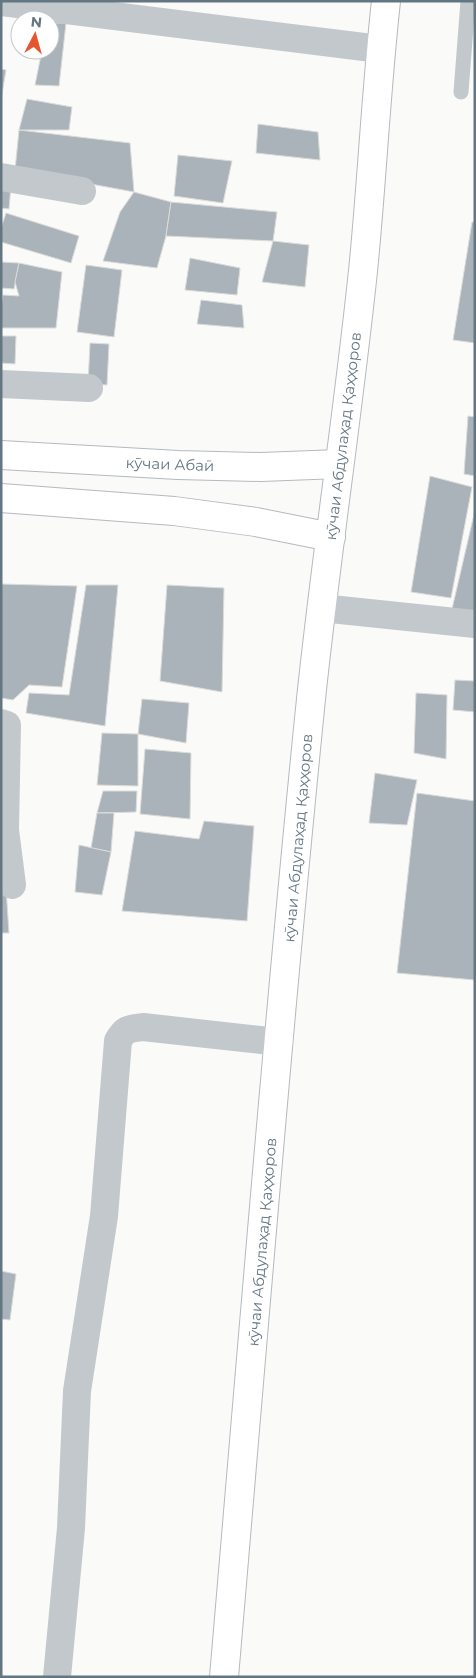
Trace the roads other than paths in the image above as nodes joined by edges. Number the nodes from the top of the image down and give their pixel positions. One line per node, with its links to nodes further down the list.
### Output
1 (386, 1): 4 (main road, кӯчаи Абдулаҳад Қаҳҳоров)
2 (468, 1): 5 (lane)
3 (1, 2): 4 (street)
4 (380, 49): 11 (main road, кӯчаи Абдулаҳад Қаҳҳоров)
5 (460, 92)
6 (1, 177): 7 (street)
7 (82, 191)
8 (1, 384): 9 (street)
9 (90, 388)
10 (1, 455): 11 (main road, кӯчаи Абаӣ)
11 (339, 464): 13 (main road, кӯчаи Абдулаҳад Қаҳҳоров)
12 (1, 498): 13 (main road)
13 (331, 537): 14 (main road, кӯчаи Абдулаҳад Қаҳҳоров)
14 (321, 608): 15 (street); 18 (main road, кӯчаи Абдулаҳад Қаҳҳоров)
15 (475, 624)
16 (1, 724): 17 (street)
17 (12, 885)
18 (278, 1042): 19 (street); 20 (main road, кӯчаи Абдулаҳад Қаҳҳоров)
19 (57, 1677)
20 (224, 1677)

